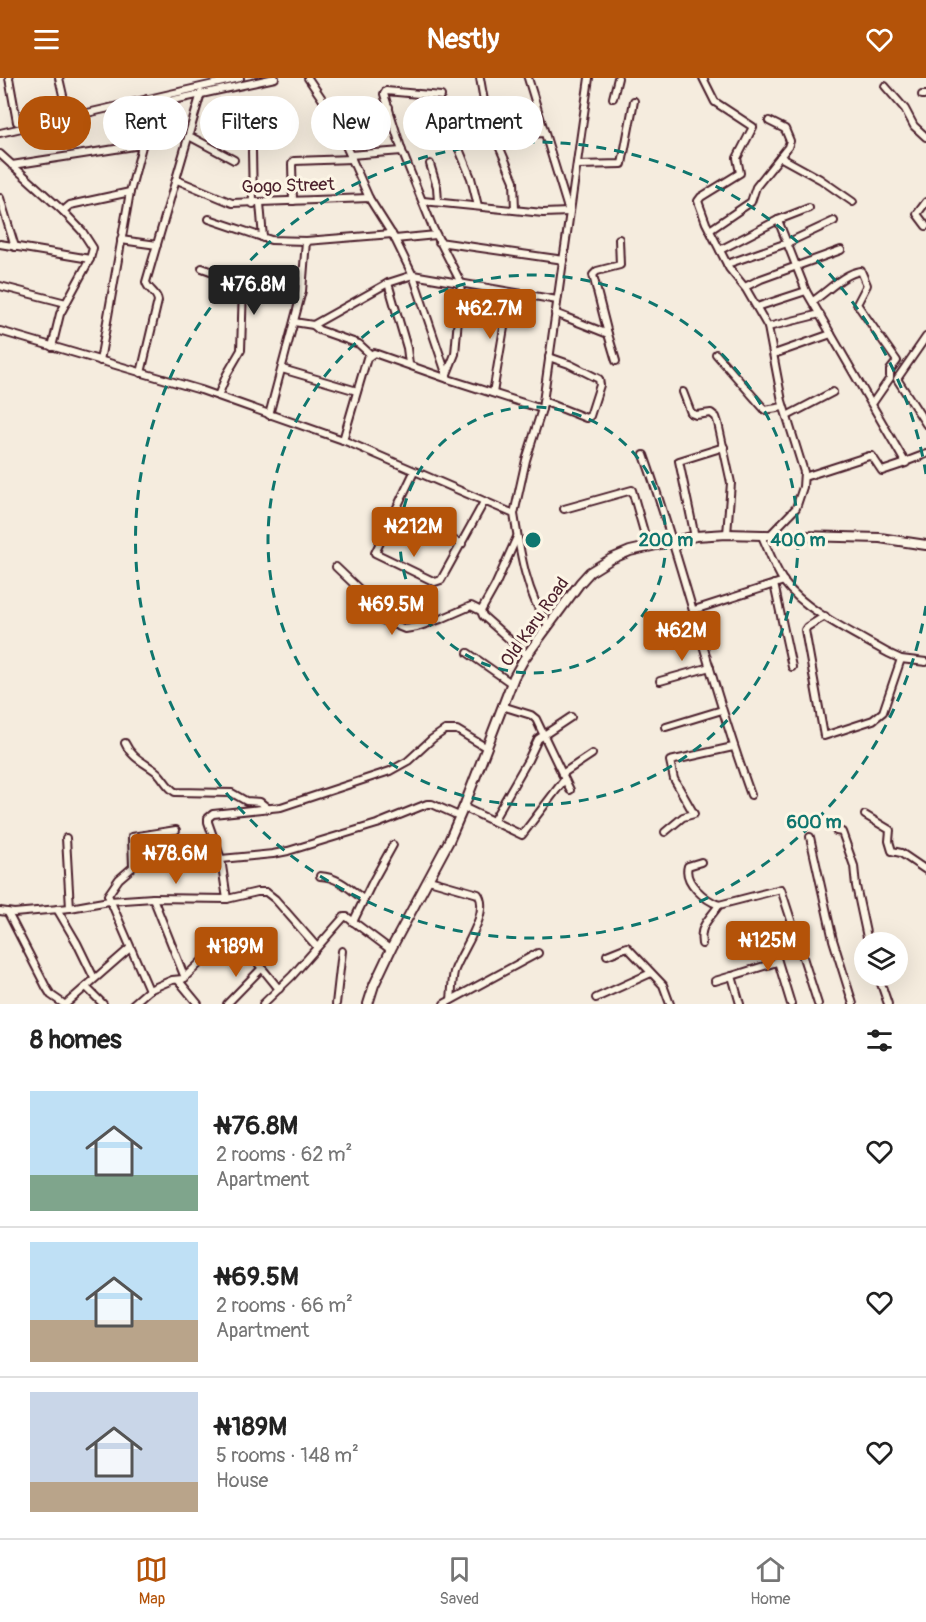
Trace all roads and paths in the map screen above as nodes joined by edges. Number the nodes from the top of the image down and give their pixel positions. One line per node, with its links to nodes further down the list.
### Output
1 (9, 78): 25 (street)
2 (59, 78): 14 (street)
3 (205, 78): 13 (street)
4 (240, 78): 13 (street)
5 (274, 78): 13 (street)
6 (308, 78): 16 (street)
7 (480, 78): 19 (street)
8 (528, 78): 27 (street)
9 (589, 78): 43 (street)
10 (618, 78): 20 (street)
11 (703, 78): 64 (street)
12 (885, 86): 29 (street)
13 (204, 89): 15 (street); 28 (street)
14 (63, 96)
15 (173, 96)
16 (320, 96)
17 (385, 96): 18 (street)
18 (441, 96)
19 (483, 96)
20 (613, 98)
21 (634, 101): 43 (street)
22 (103, 111): 26 (street)
23 (391, 114): 36 (street)
24 (770, 121): 38 (street)
25 (17, 122)
26 (0, 133)
27 (545, 133): 59 (street)
28 (189, 136): 40 (street); 44 (street)
29 (926, 137)
30 (109, 150): 42 (street)
31 (140, 150): 45 (street)
32 (348, 150): 37 (street)
33 (460, 150): 55 (street)
34 (500, 150): 57 (street)
35 (252, 151): 54 (street)
36 (402, 151): 37 (street); 49 (street)
37 (351, 157): 47 (street); 48 (street)
38 (780, 157): 51 (street); 64 (street)
39 (1, 158): 42 (street)
40 (234, 160)
41 (430, 164): 50 (street)
42 (12, 165): 58 (street)
43 (577, 165): 59 (street)
44 (177, 180): 54 (street, Gogo Street); 73 (street)
45 (130, 192): 58 (street); 69 (street)
46 (0, 198): 74 (street)
47 (369, 198): 48 (street, Gogo Street); 65 (street)
48 (292, 201): 53 (street, Gogo Street)
49 (423, 201): 50 (street); 67 (street)
50 (438, 202): 55 (street)
51 (853, 202)
52 (926, 202): 63 (street)
53 (260, 203): 54 (street, Gogo Street); 66 (street)
54 (252, 204)
55 (478, 206): 57 (street)
56 (809, 208): 61 (street)
57 (515, 210): 59 (street)
58 (63, 211): 77 (street)
59 (569, 212): 78 (street)
60 (209, 219): 66 (street)
61 (778, 220): 71 (street); 75 (street)
62 (834, 221): 71 (street)
63 (926, 226)
64 (710, 230): 75 (street)
65 (394, 236): 67 (street); 70 (street); 82 (street)
66 (263, 238): 70 (street)
67 (438, 238): 78 (street); 84 (street)
68 (619, 239): 99 (street)
69 (121, 240): 73 (street); 107 (street)
70 (306, 241): 95 (street)
71 (787, 243): 79 (street); 80 (street)
72 (0, 244): 74 (street)
73 (157, 245): 111 (street)
74 (15, 247): 77 (street)
75 (720, 250): 79 (street)
76 (841, 250): 80 (street)
77 (90, 259): 91 (street)
78 (564, 260): 89 (street)
79 (727, 264): 86 (street)
80 (798, 267): 86 (street); 87 (street)
81 (202, 268): 117 (street)
82 (412, 275): 83 (street); 84 (street); 112 (street)
83 (388, 283): 96 (street); 109 (street)
84 (461, 283): 88 (street); 112 (street)
85 (0, 286): 91 (street)
86 (745, 287): 92 (street)
87 (806, 291): 90 (street); 92 (street)
88 (510, 292): 89 (street); 116 (street)
89 (557, 300): 93 (street)
90 (813, 301): 94 (street); 118 (street)
91 (66, 303): 102 (street)
92 (757, 307): 97 (street)
93 (555, 313): 99 (street); 106 (street)
94 (820, 314): 97 (street); 100 (street)
95 (294, 322): 96 (street); 110 (street)
96 (313, 325): 103 (street)
97 (768, 327): 105 (street)
98 (0, 331): 102 (street)
99 (608, 334): 108 (street)
100 (831, 334): 105 (street); 118 (street)
101 (926, 337): 123 (street)
102 (52, 347): 107 (street)
103 (370, 354): 109 (street); 113 (street)
104 (716, 354): 120 (street)
105 (774, 354): 120 (street)
106 (549, 357): 119 (street); 119 (street)
107 (100, 361): 111 (street)
108 (616, 361)
109 (410, 364): 112 (street)
110 (282, 369): 113 (street); 121 (street)
111 (141, 373): 117 (street)
112 (448, 377): 116 (street)
113 (357, 391): 124 (street)
114 (682, 392): 125 (street)
115 (833, 392): 122 (street)
116 (493, 393): 119 (street)
117 (218, 396): 121 (street)
118 (872, 404): 128 (street)
119 (542, 405): 134 (street)
120 (783, 407): 122 (street)
121 (269, 415): 124 (street)
122 (786, 416): 130 (street)
123 (926, 424)
124 (344, 440): 129 (street)
125 (724, 447): 135 (street); 138 (street)
126 (926, 454): 128 (street)
127 (644, 455): 139 (street)
128 (906, 462): 130 (street)
129 (414, 472): 131 (street); 133 (street)
130 (804, 477): 137 (street)
131 (484, 502): 134 (street); 140 (street)
132 (564, 509): 142 (street)
133 (394, 514): 140 (street); 140 (street)
134 (514, 514): 136 (street)
135 (727, 534): 137 (main road, Old Karu Road); 138 (main road, Old Karu Road)
136 (518, 536): 147 (street); 149 (street)
137 (765, 536): 141 (main road, Old Karu Road); 144 (street)
138 (695, 537): 139 (main road, Old Karu Road)
139 (672, 541): 142 (main road, Old Karu Road); 146 (street)
140 (462, 544)
141 (926, 545)
142 (648, 546): 149 (main road, Old Karu Road)
143 (336, 567): 147 (street)
144 (784, 581): 145 (street); 148 (street)
145 (774, 584): 146 (street); 155 (street)
146 (694, 610): 154 (street)
147 (481, 611): 151 (street)
148 (825, 616): 152 (street); 152 (street)
149 (548, 625): 151 (main road, Old Karu Road)
150 (468, 653): 157 (street)
151 (527, 655): 157 (main road, Old Karu Road)
152 (901, 659): 153 (street)
153 (926, 662)
154 (710, 667): 156 (street); 159 (street)
155 (792, 668)
156 (660, 681)
157 (511, 683): 158 (main road, Old Karu Road)
158 (502, 706): 162 (street); 165 (main road, Old Karu Road)
159 (722, 710): 161 (street); 164 (street)
160 (571, 717): 162 (street)
161 (666, 727)
162 (544, 735): 167 (street); 174 (street)
163 (125, 743): 171 (street)
164 (733, 747): 169 (street); 177 (street)
165 (486, 748): 170 (main road, Old Karu Road); 171 (street)
166 (592, 754): 167 (street)
167 (563, 777): 168 (street); 174 (street)
168 (570, 790)
169 (751, 795)
170 (464, 807): 173 (main road, Old Karu Road); 174 (street)
171 (269, 808): 181 (street)
172 (865, 815): 183 (street)
173 (459, 816): 181 (street); 185 (main road, Old Karu Road)
174 (493, 821)
175 (176, 831): 189 (street)
176 (836, 831): 197 (street)
177 (665, 832)
178 (810, 837): 231 (street)
179 (66, 838): 191 (street)
180 (393, 845): 188 (street)
181 (221, 859): 187 (street)
182 (701, 862): 190 (street)
183 (926, 870)
184 (320, 876): 188 (street)
185 (429, 880): 201 (main road, Old Karu Road); 217 (street)
186 (153, 898): 187 (street); 189 (street); 210 (street)
187 (227, 898): 199 (street)
188 (363, 899): 195 (street)
189 (110, 901): 191 (street); 200 (street)
190 (719, 905): 198 (street); 230 (street)
191 (70, 908): 192 (street)
192 (57, 909): 194 (street); 209 (street)
193 (0, 911): 194 (street)
194 (8, 913): 218 (street)
195 (353, 922): 199 (street); 201 (street)
196 (769, 932): 205 (street)
197 (866, 932)
198 (702, 944)
199 (317, 946): 214 (street)
200 (130, 948): 209 (street); 215 (street)
201 (390, 950): 225 (main road, Old Karu Road)
202 (342, 951): 224 (street)
203 (538, 953): 217 (street)
204 (607, 955): 207 (street)
205 (777, 962): 208 (street); 229 (street)
206 (261, 969): 210 (street); 214 (street); 222 (street)
207 (651, 973): 216 (street); 227 (street)
208 (732, 976): 211 (street); 228 (street)
209 (94, 978): 213 (street)
210 (182, 979): 215 (street); 221 (street)
211 (715, 981)
212 (882, 986): 232 (street)
213 (86, 987): 218 (street); 219 (street)
214 (279, 988): 223 (street)
215 (149, 990): 220 (street)
216 (596, 998)
217 (451, 1000): 226 (street)
218 (65, 1004)
219 (103, 1004)
220 (133, 1004)
221 (198, 1004)
222 (227, 1004)
223 (263, 1004)
224 (336, 1004)
225 (368, 1004)
226 (444, 1004)
227 (670, 1004)
228 (740, 1004)
229 (791, 1004)
230 (818, 1004)
231 (853, 1004)
232 (888, 1004)

